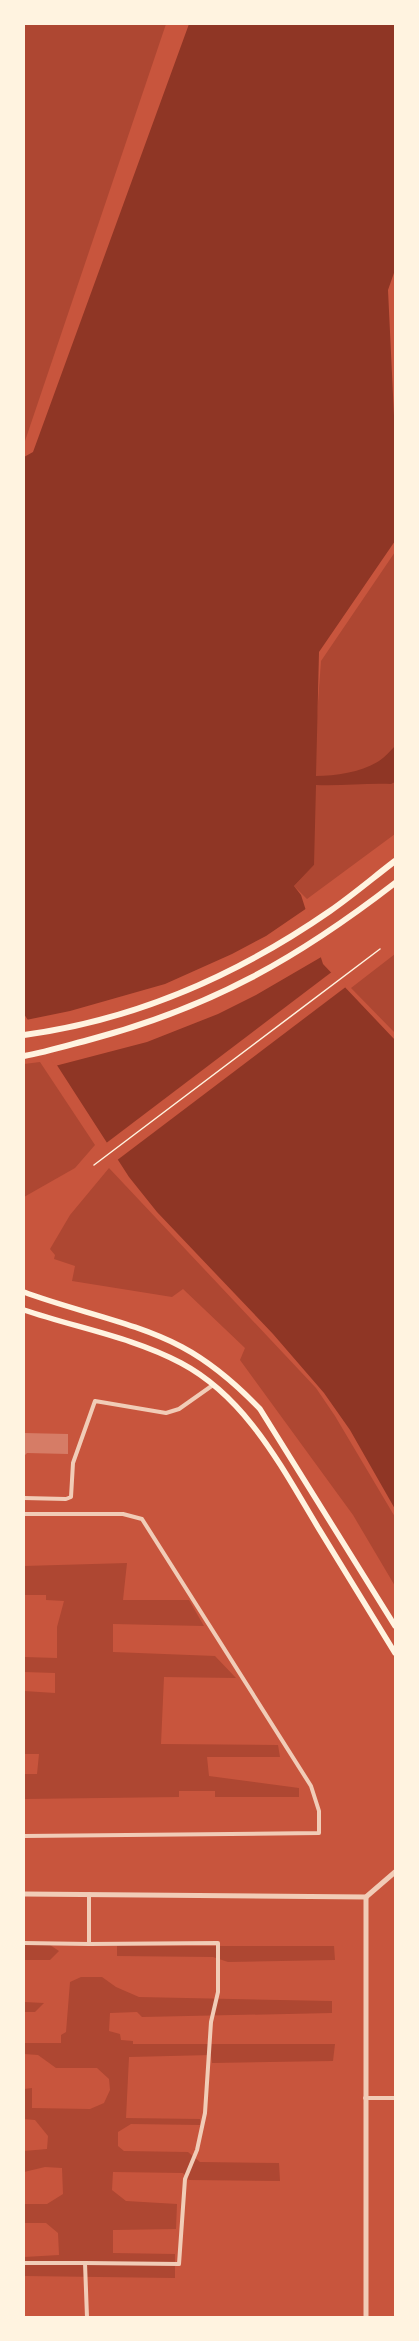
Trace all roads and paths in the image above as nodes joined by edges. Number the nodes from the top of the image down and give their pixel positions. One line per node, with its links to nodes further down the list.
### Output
1 (395, 861): 4 (main road)
2 (395, 883): 5 (main road)
3 (380, 949): 6 (path)
4 (24, 1035)
5 (24, 1056)
6 (94, 1165)
7 (24, 1292): 12 (main road)
8 (24, 1310): 9 (main road)
9 (213, 1384): 10 (street); 13 (main road)
10 (24, 1498)
11 (24, 1514): 14 (street)
12 (395, 1626)
13 (395, 1653)
14 (24, 1836)
15 (395, 1872): 18 (street)
16 (24, 1894): 17 (street)
17 (89, 1894): 18 (street); 20 (street)
18 (366, 1897): 21 (street)
19 (24, 1943): 20 (street)
20 (89, 1944): 24 (street)
21 (364, 2098): 22 (street); 26 (street)
22 (395, 2098)
23 (24, 2263): 24 (street)
24 (85, 2263): 25 (street)
25 (87, 2317)
26 (366, 2317)

